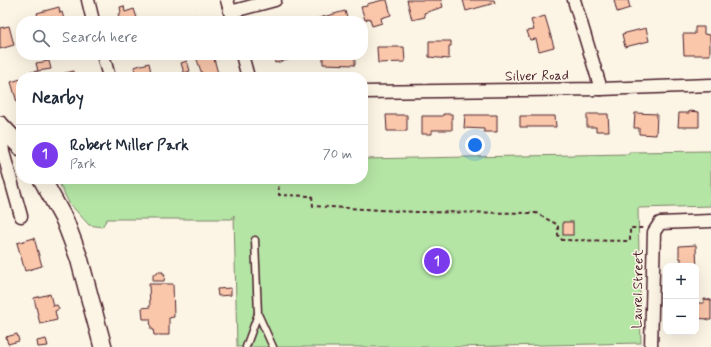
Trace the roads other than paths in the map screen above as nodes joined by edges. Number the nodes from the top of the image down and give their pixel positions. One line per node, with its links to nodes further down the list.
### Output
1 (88, 0): 5 (street)
2 (227, 0): 6 (street)
3 (275, 0): 7 (street)
4 (574, 0): 13 (street)
5 (92, 16)
6 (231, 16)
7 (234, 16)
8 (104, 60): 10 (street)
9 (243, 60): 11 (street)
10 (108, 72)
11 (247, 72)
12 (711, 85): 13 (street, Silver Road)
13 (601, 89): 14 (street, Silver Road)
14 (368, 92)
15 (0, 124): 16 (street); 18 (street)
16 (16, 142)
17 (45, 184): 22 (street)
18 (22, 216)
19 (711, 221): 25 (street, Laurel Street)
20 (255, 240): 21 (lane)
21 (258, 314): 23 (lane); 24 (lane)
22 (103, 347)
23 (246, 347)
24 (273, 347)
25 (651, 347)

